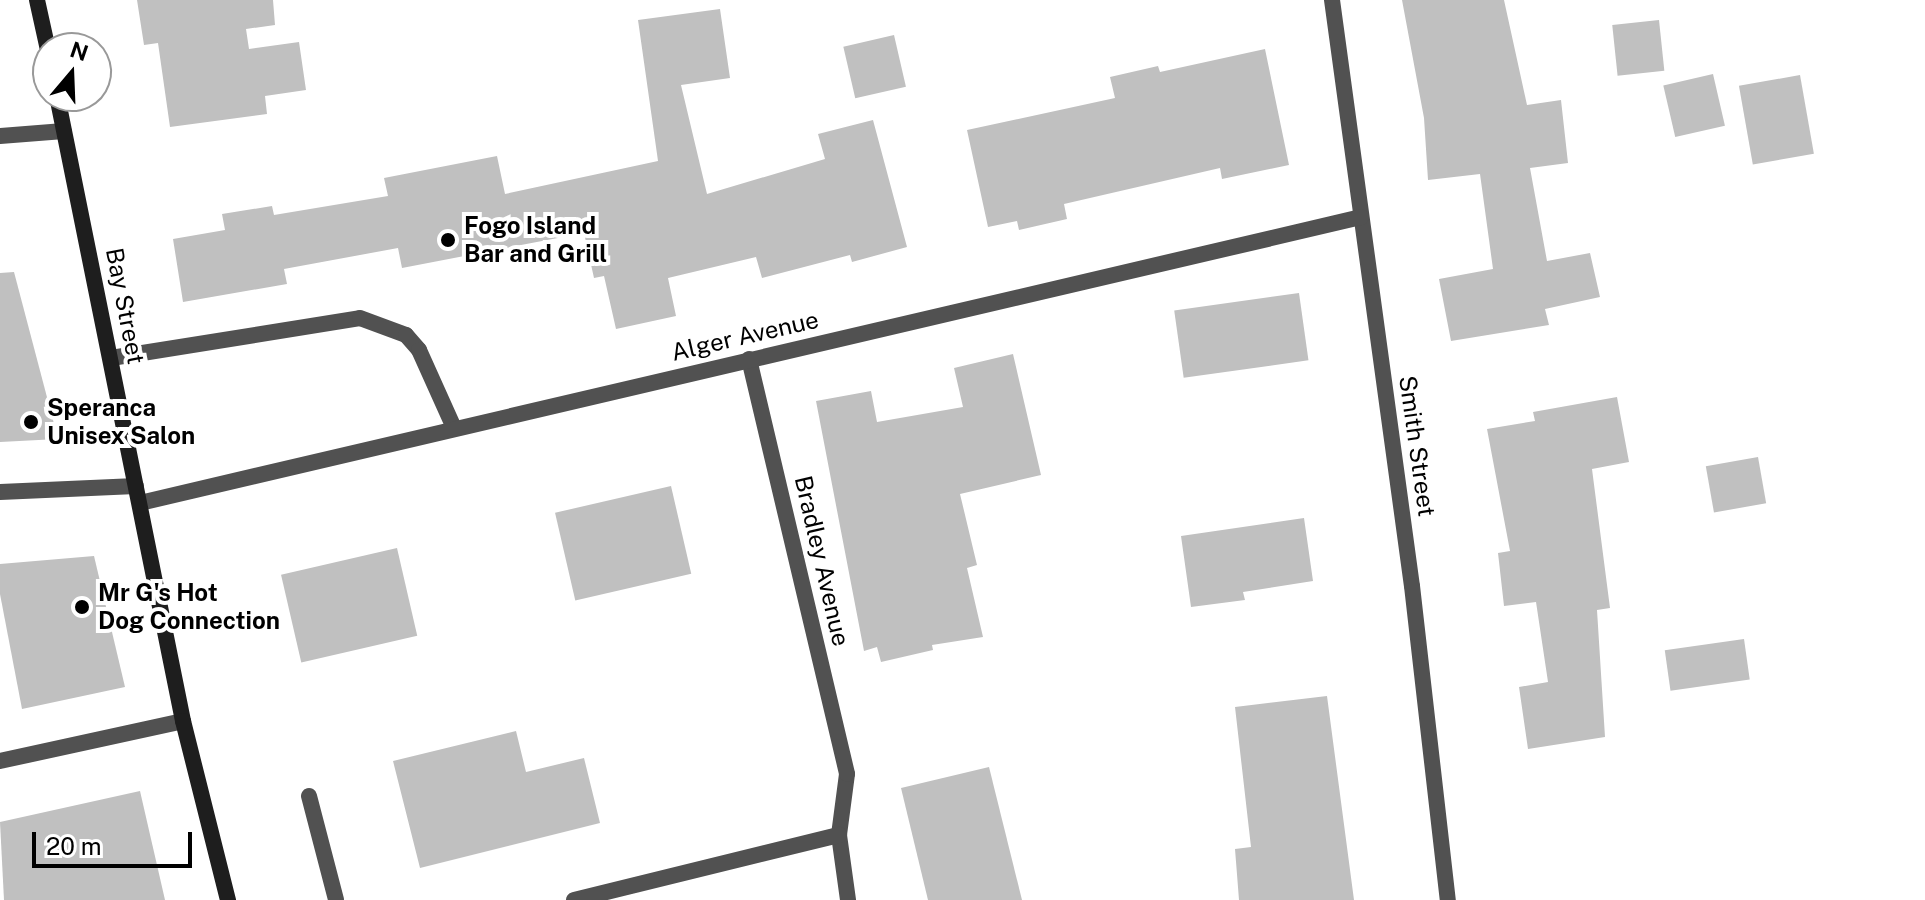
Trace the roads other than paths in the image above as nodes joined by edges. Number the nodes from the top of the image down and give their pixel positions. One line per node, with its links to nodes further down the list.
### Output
1 (37, 0): 3 (main road)
2 (1332, 0): 7 (street, Smith Street)
3 (44, 32)
4 (60, 112): 5 (main road, Bay Street)
5 (64, 131): 6 (street); 8 (main road, Bay Street)
6 (0, 136)
7 (1361, 217): 9 (street, Alger Avenue); 21 (street, Smith Street)
8 (111, 358): 10 (street); 12 (main road, Bay Street)
9 (749, 359): 10 (street, Alger Avenue); 16 (street, Bradley Avenue)
10 (454, 428): 12 (street, Alger Avenue)
11 (0, 492): 12 (street, Alger Avenue)
12 (138, 494): 13 (main road, Bay Street)
13 (183, 721): 14 (street); 17 (main road, Bay Street)
14 (0, 761)
15 (309, 796): 18 (street)
16 (839, 835): 19 (street); 20 (street)
17 (228, 900)
18 (336, 900)
19 (574, 900)
20 (848, 900)
21 (1448, 900)

